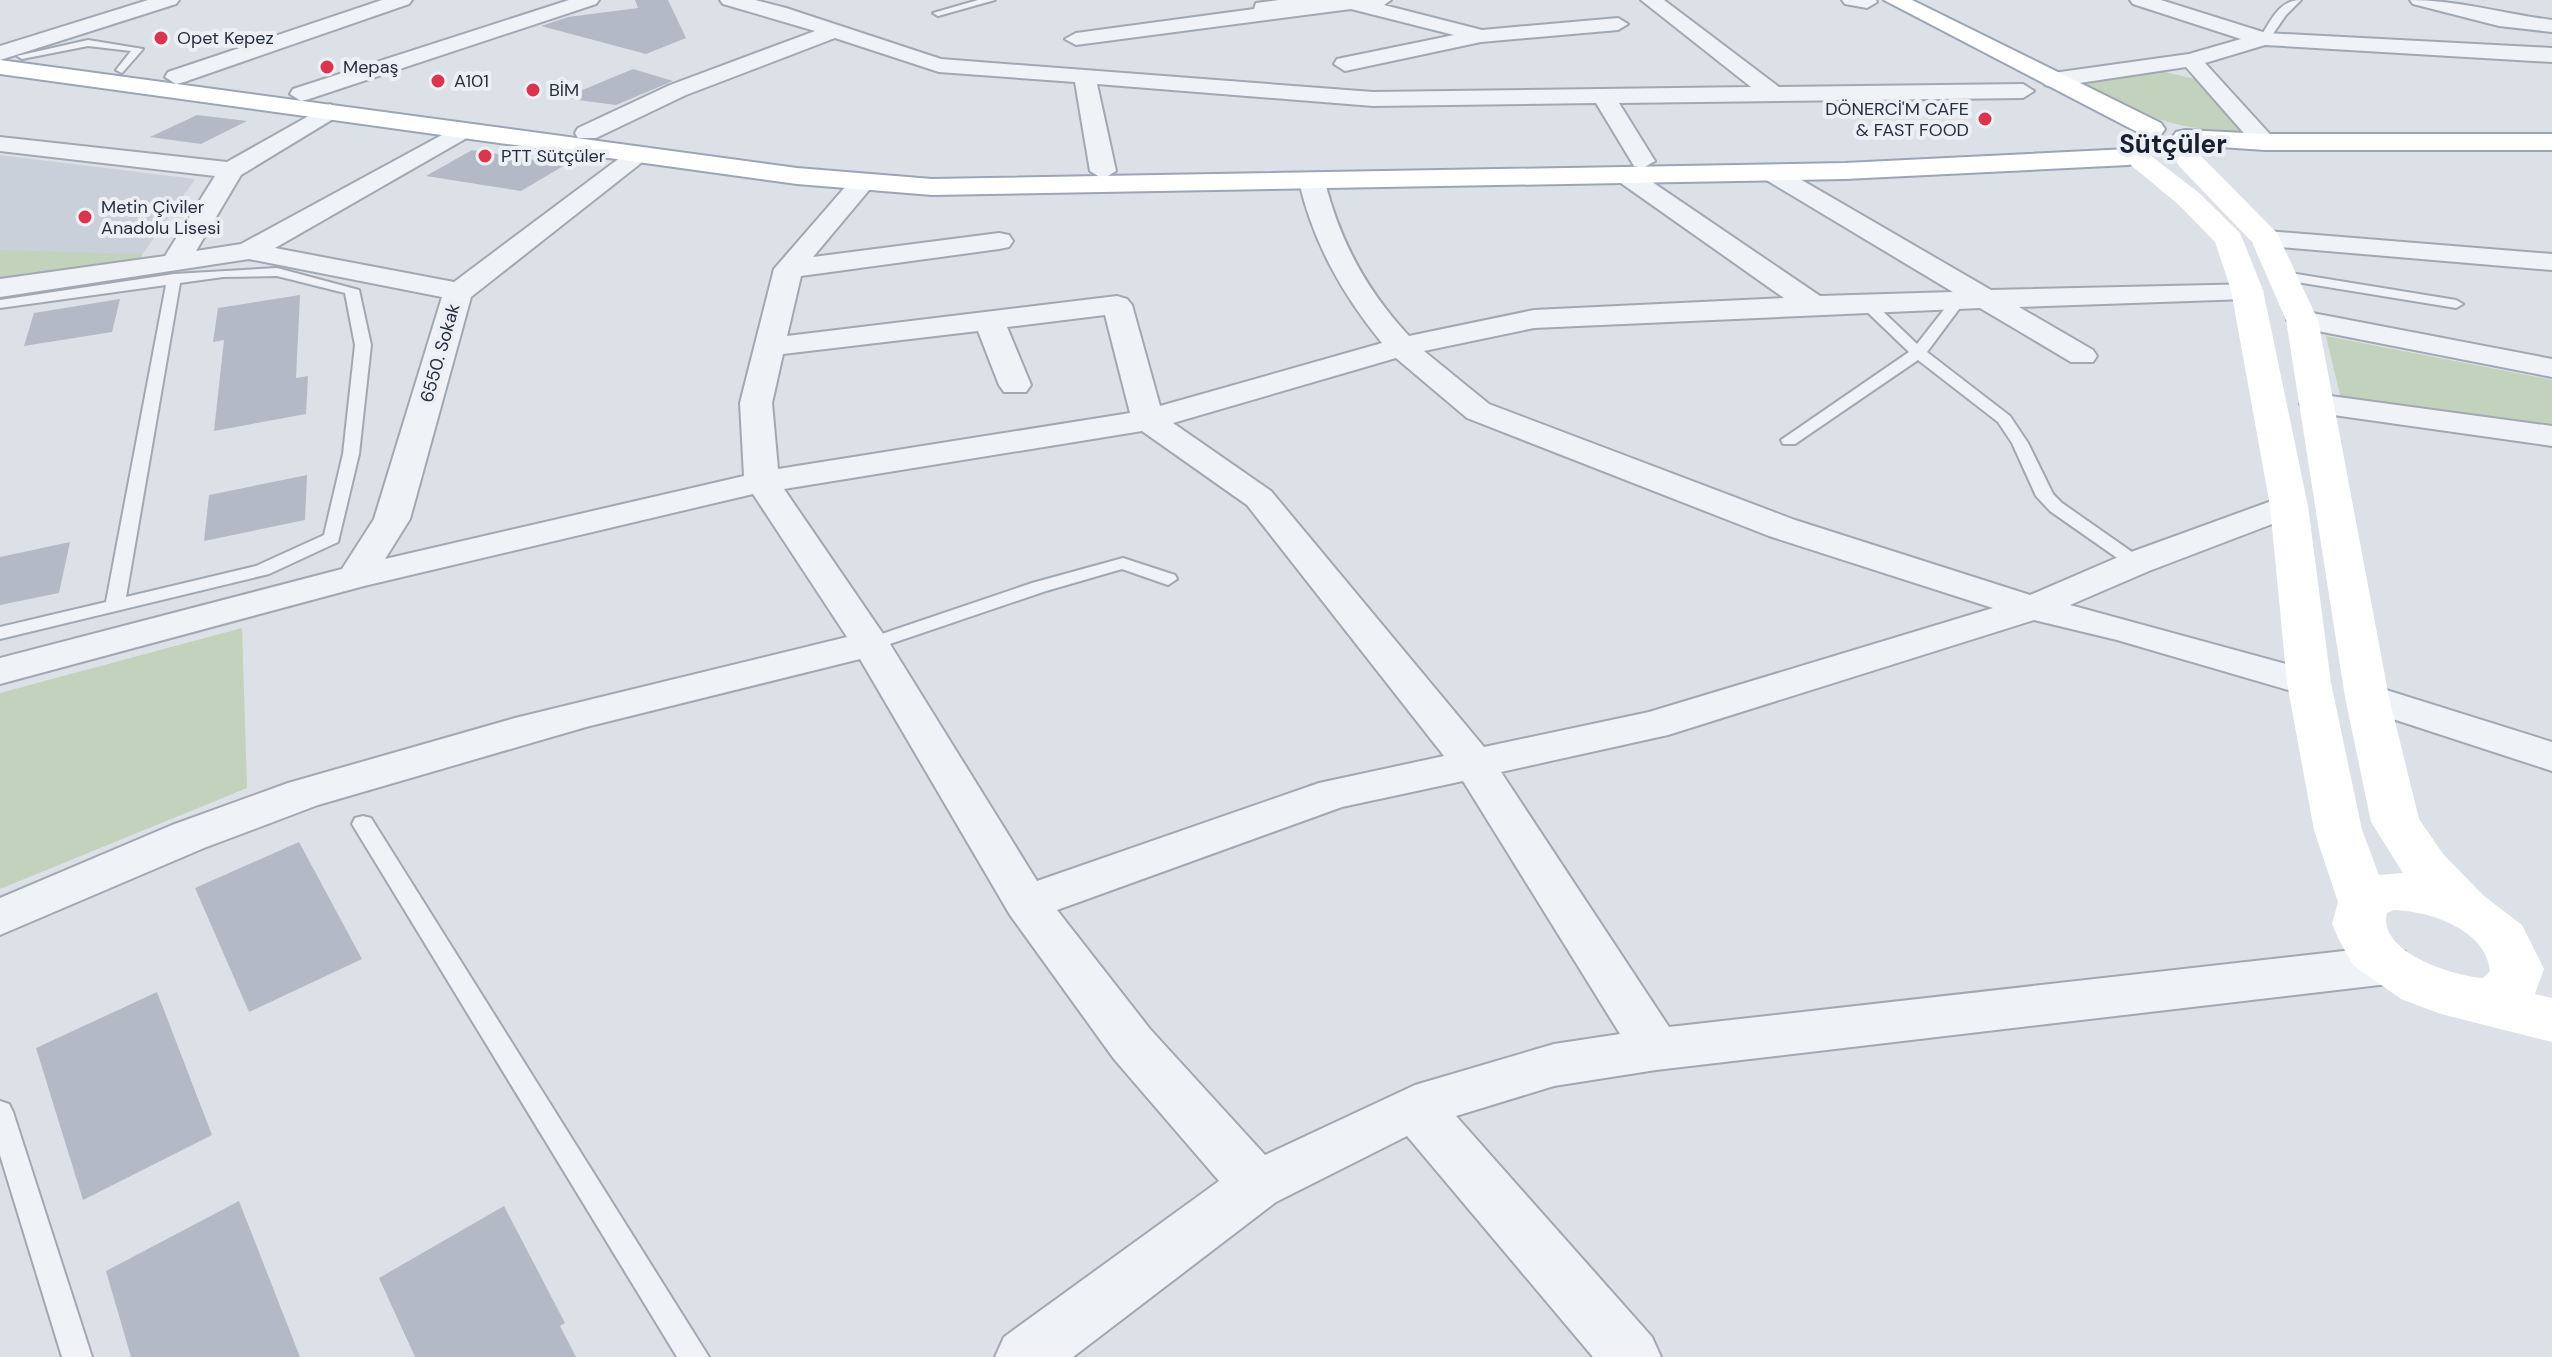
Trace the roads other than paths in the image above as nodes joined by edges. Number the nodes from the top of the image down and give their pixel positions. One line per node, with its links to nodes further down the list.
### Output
1 (169, 0): 29 (street)
2 (402, 0): 34 (street)
3 (589, 0): 40 (street)
4 (730, 0): 20 (street)
5 (817, 0): 20 (street)
6 (990, 0): 21 (lane)
7 (1196, 0): 16 (street)
8 (1381, 0): 15 (street)
9 (1651, 0): 39 (street)
10 (1895, 0): 36 (main road)
11 (2140, 0): 28 (street)
12 (2296, 0): 28 (lane)
13 (2420, 0): 18 (street)
14 (1861, 1): 38 (main road)
15 (1354, 4): 16 (street); 26 (street)
16 (1289, 5): 23 (street)
17 (1456, 6): 26 (street)
18 (2499, 10): 24 (street); 30 (street)
19 (1112, 11): 27 (street)
20 (779, 12): 25 (street)
21 (938, 13)
22 (1618, 24): 26 (street)
23 (1170, 26): 27 (street); 37 (street)
24 (2552, 26)
25 (836, 30): 33 (street); 46 (street)
26 (1481, 36): 32 (street); 42 (street)
27 (1076, 39): 33 (street)
28 (2264, 39): 30 (street); 31 (street)
29 (5, 57): 34 (main road); 44 (main road)
30 (2547, 57)
31 (2191, 60): 36 (street); 47 (street)
32 (1345, 64)
33 (1034, 74): 35 (street)
34 (176, 77): 40 (main road)
35 (1085, 78): 37 (street); 57 (street)
36 (2053, 80): 51 (main road)
37 (1207, 84): 42 (street)
38 (2023, 91): 39 (street); 43 (main road)
39 (1772, 93): 41 (street)
40 (301, 94): 46 (main road)
41 (1604, 97): 42 (street); 55 (street)
42 (1501, 99)
43 (2048, 105)
44 (330, 111): 45 (main road); 56 (street)
45 (464, 130): 53 (main road); 63 (street)
46 (587, 133): 57 (main road)
47 (2265, 142): 48 (main road); 52 (main road)
48 (2552, 142)
49 (2103, 143): 51 (main road); 51 (main road); 55 (main road)
50 (0, 144): 56 (street)
51 (2140, 149): 52 (main road); 58 (main road); 69 (main road)
52 (2190, 153): 54 (main road); 61 (main road)
53 (638, 156): 60 (main road); 70 (street, 6550. Sokak)
54 (2552, 160)
55 (1635, 168): 57 (main road); 58 (main road); 59 (main road); 75 (street)
56 (231, 170): 66 (street)
57 (1103, 171)
58 (1772, 173): 71 (street)
59 (1312, 182): 60 (main road); 78 (street)
60 (862, 183): 65 (street)
61 (2266, 239): 64 (street); 67 (main road)
62 (999, 241): 65 (street)
63 (249, 251): 66 (street); 70 (street)
64 (2552, 262)
65 (788, 269): 79 (street)
66 (175, 271): 68 (street); 72 (lane); 93 (lane); 93 (lane)
67 (2284, 276): 74 (lane); 77 (main road)
68 (0, 288)
69 (2247, 290): 71 (street); 89 (main road)
70 (458, 293): 91 (street, 6550. Sokak)
71 (1971, 300): 73 (street); 80 (lane); 81 (street)
72 (0, 304)
73 (1867, 304): 75 (street); 80 (lane)
74 (2456, 304)
75 (1815, 306): 78 (street)
76 (989, 320): 79 (street); 83 (street); 85 (street)
77 (2302, 320): 82 (street); 84 (main road)
78 (1404, 346): 85 (street); 94 (street)
79 (769, 347): 88 (street)
80 (1918, 353): 87 (lane); 90 (lane)
81 (2082, 356)
82 (2552, 368)
83 (1015, 385)
84 (2316, 404): 86 (street); 99 (main road)
85 (1148, 420): 88 (street); 101 (street)
86 (2552, 436)
87 (1789, 440)
88 (762, 482): 91 (street); 96 (street)
89 (2289, 506): 90 (street); 98 (main road)
90 (2136, 563): 94 (street)
91 (356, 577): 97 (street)
92 (1168, 579): 96 (lane)
93 (115, 604): 95 (lane)
94 (2032, 608): 98 (street); 101 (street)
95 (0, 633)
96 (871, 644): 104 (street); 106 (street)
97 (0, 671)
98 (2309, 683): 103 (main road)
99 (2367, 697): 100 (street); 105 (main road)
100 (2552, 757)
101 (1474, 764): 104 (street); 111 (street)
102 (363, 824): 116 (lane)
103 (2364, 902): 105 (main road); 108 (main road)
104 (1026, 903): 114 (street)
105 (2466, 909): 107 (main road)
106 (0, 917)
107 (2532, 961): 109 (main road)
108 (2388, 965): 109 (main road); 111 (street)
109 (2468, 998): 110 (main road)
110 (2552, 1020)
111 (1656, 1049): 112 (street)
112 (1415, 1107): 114 (street); 118 (street)
113 (0, 1112): 115 (lane)
114 (1257, 1185): 117 (street)
115 (77, 1357)
116 (694, 1357)
117 (1025, 1357)
118 (1631, 1357)

